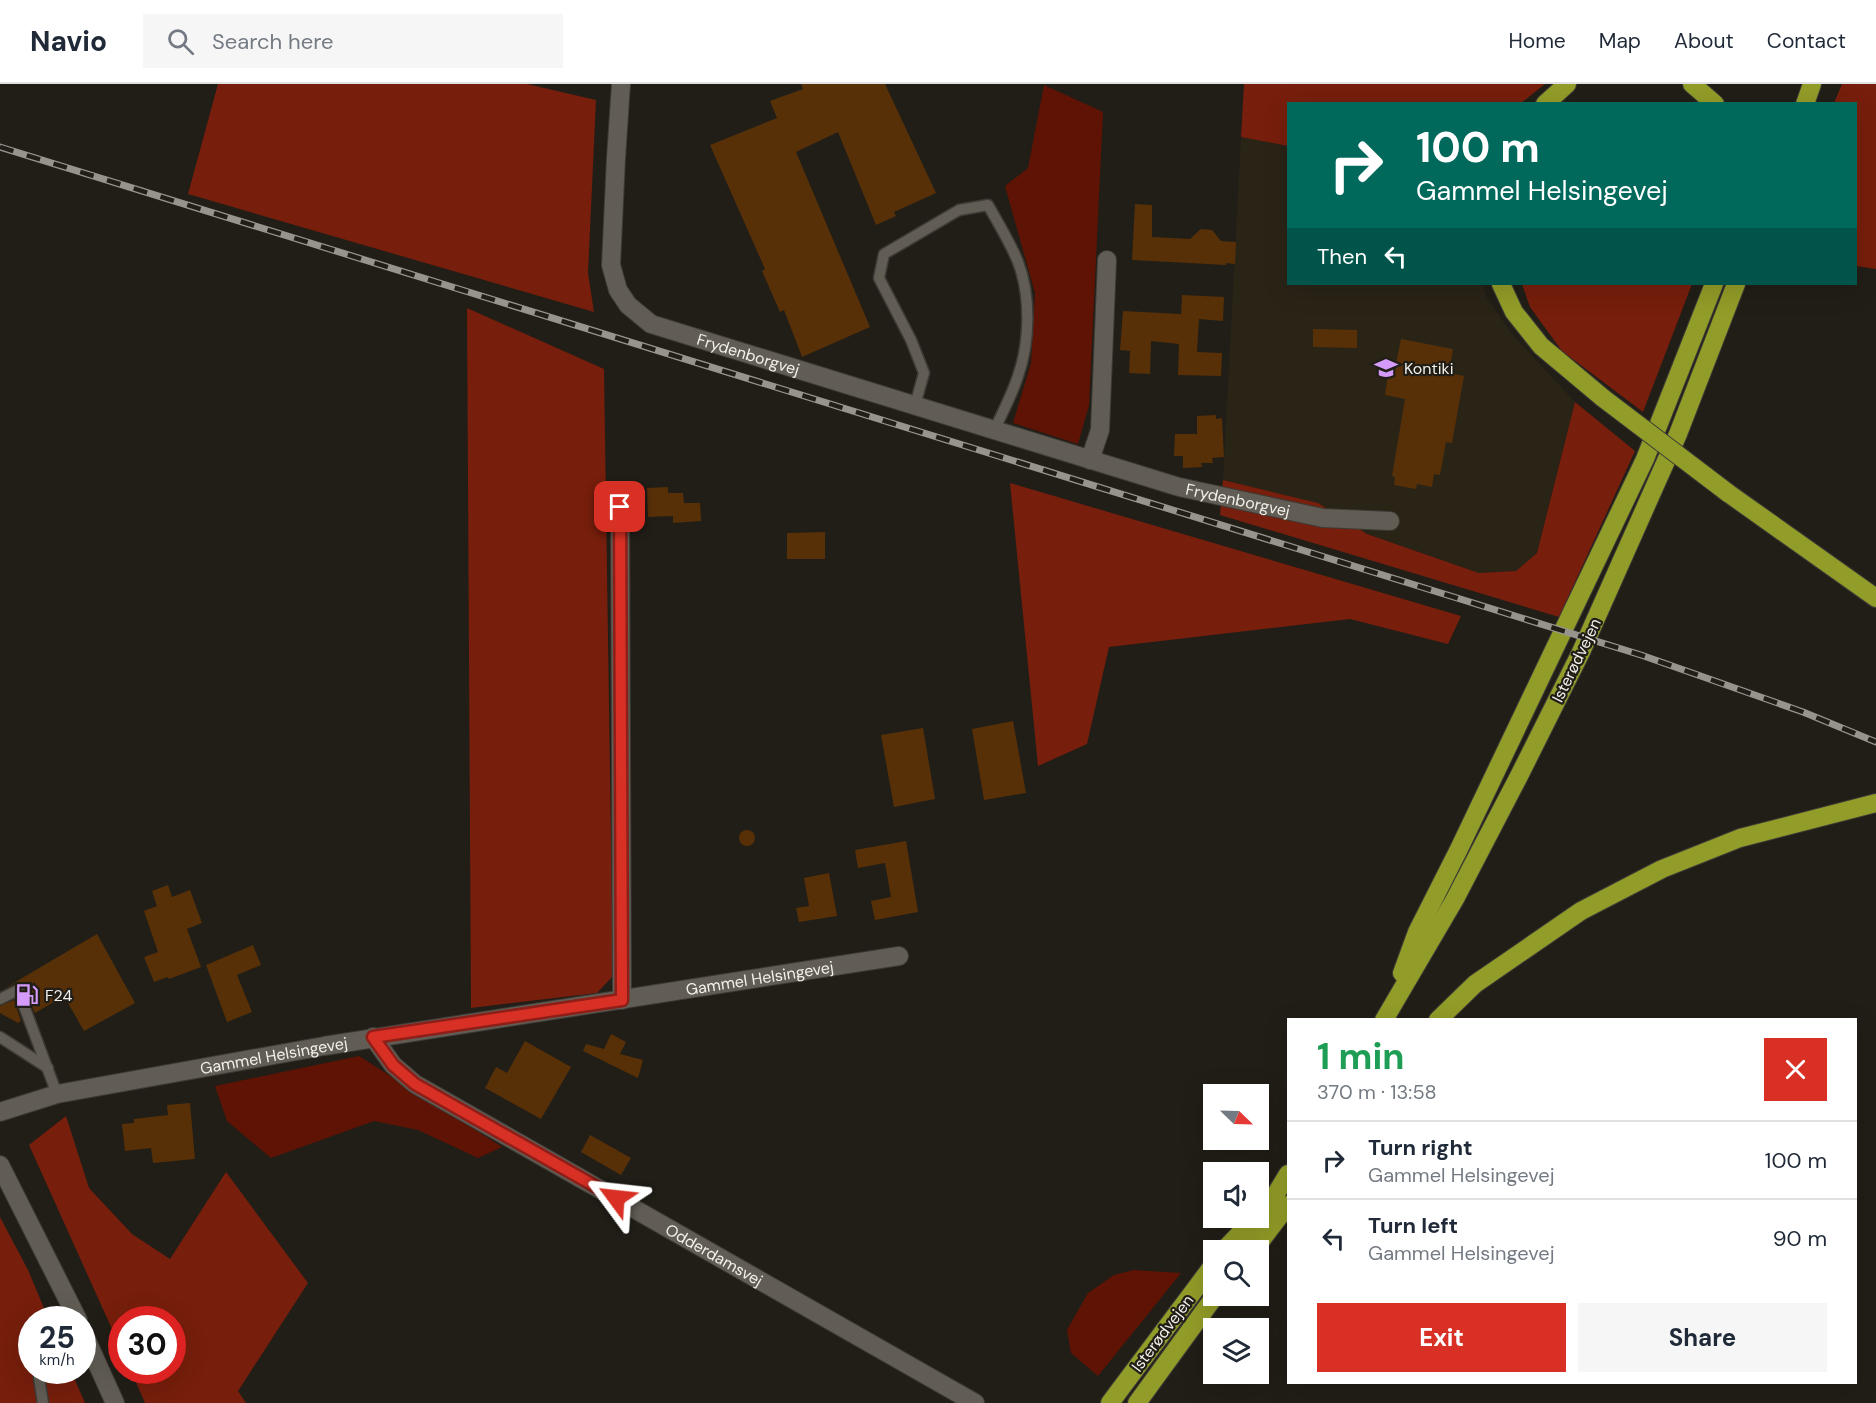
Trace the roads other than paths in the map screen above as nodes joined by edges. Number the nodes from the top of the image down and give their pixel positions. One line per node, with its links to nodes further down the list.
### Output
1 (621, 84): 12 (street, Frydenborgvej)
2 (1567, 84): 5 (highway)
3 (1692, 84): 6 (highway)
4 (1812, 84): 7 (highway)
5 (1547, 102)
6 (1714, 102)
7 (1806, 102)
8 (1107, 260): 14 (street)
9 (1501, 285): 17 (highway, bridge)
10 (1714, 285): 22 (highway)
11 (1736, 285): 22 (highway, Isterødvejen)
12 (915, 405): 13 (street, Frydenborgvej); 13 (lane)
13 (994, 431): 14 (street, Frydenborgvej)
14 (1090, 460): 16 (street, Frydenborgvej)
15 (620, 507): 21 (street)
16 (1390, 521)
17 (1876, 598)
18 (1876, 803): 23 (highway)
19 (899, 956): 21 (street, Gammel Helsingevej)
20 (0, 999): 26 (lane)
21 (622, 1000): 25 (street, Gammel Helsingevej)
22 (1386, 1016)
23 (1440, 1018)
24 (0, 1037): 26 (lane)
25 (373, 1037): 27 (street, Gammel Helsingevej); 43 (street, Odderdamsvej)
26 (48, 1069): 27 (lane)
27 (57, 1094): 28 (street, Gammel Helsingevej)
28 (0, 1112)
29 (0, 1164): 37 (street)
30 (1287, 1175): 31 (highway)
31 (1273, 1206): 34 (highway); 35 (highway)
32 (1245, 1228): 33 (highway)
33 (1233, 1240)
34 (1249, 1240)
35 (1258, 1240)
36 (1203, 1279): 44 (highway, Isterødvejen)
37 (71, 1306)
38 (1208, 1306): 45 (highway, Isterødvejen)
39 (96, 1361): 42 (street)
40 (40, 1384): 41 (lane)
41 (44, 1403)
42 (115, 1403)
43 (975, 1403)
44 (1110, 1403)
45 (1137, 1403)

